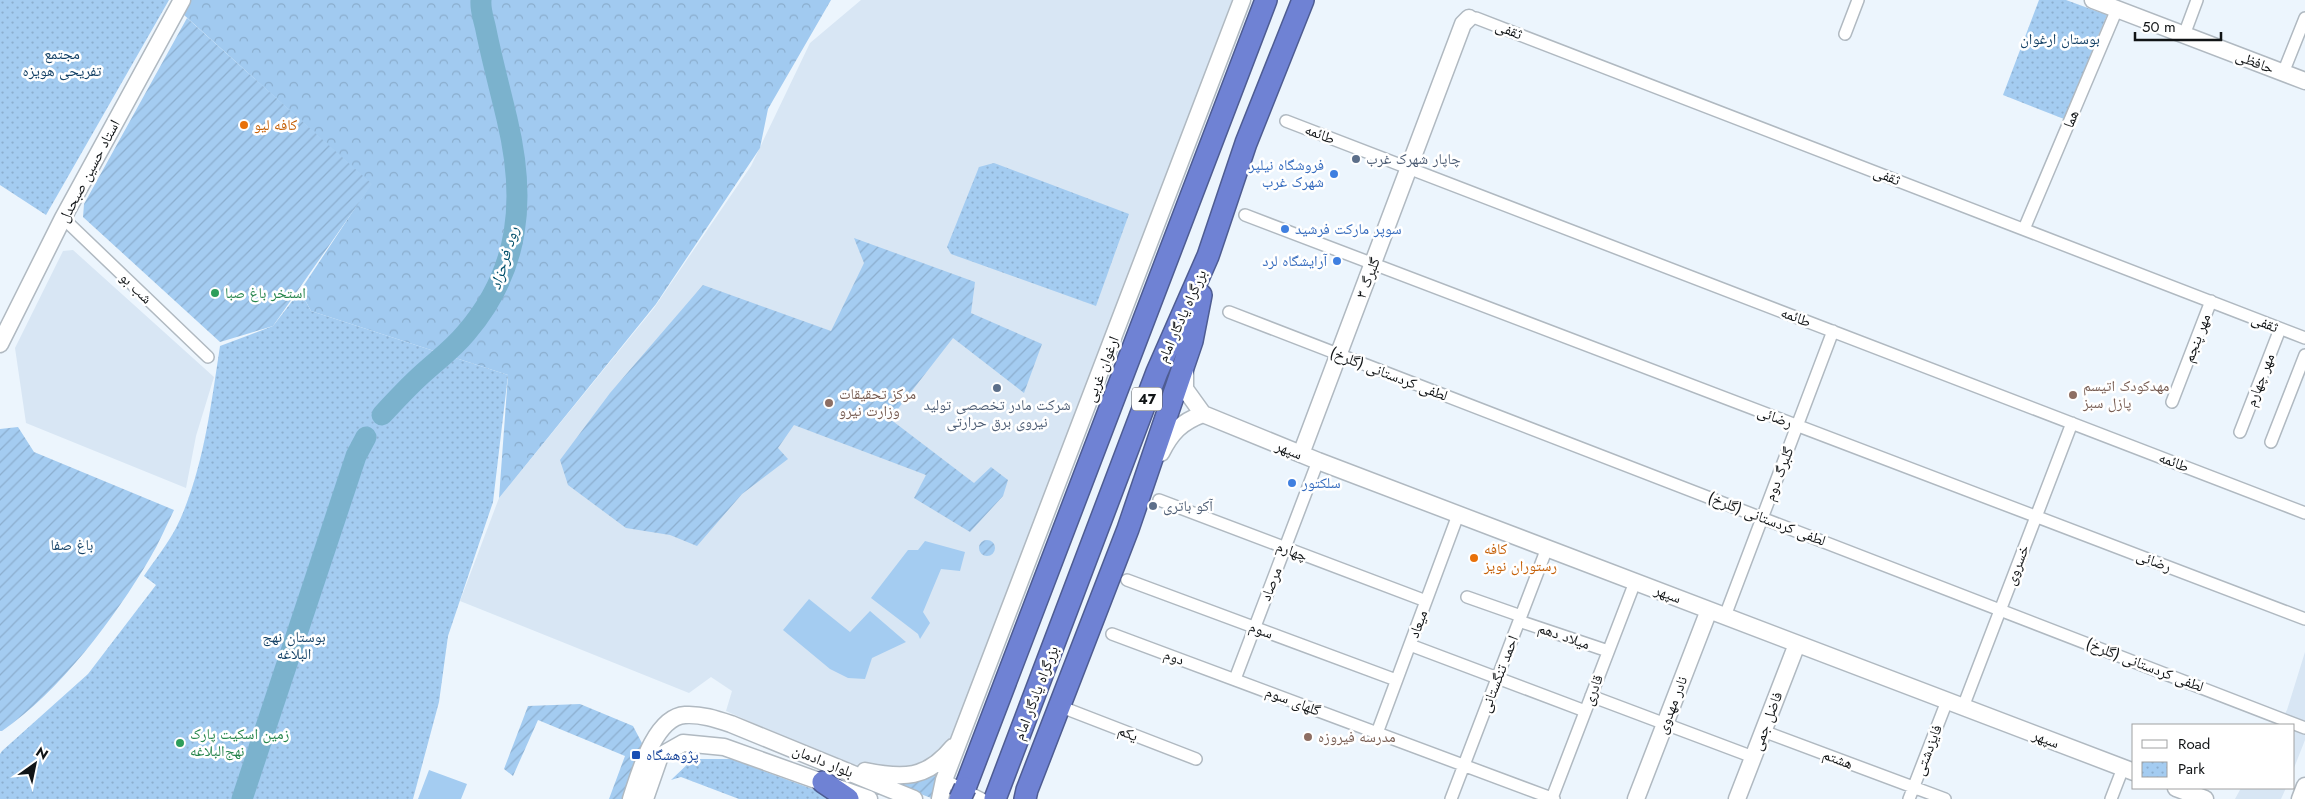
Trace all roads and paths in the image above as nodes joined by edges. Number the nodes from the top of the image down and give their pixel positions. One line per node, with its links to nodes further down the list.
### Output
1 (182, 0): 18 (street, استاد حسین صبحدل)
2 (1242, 0): 74 (street, ارغوان غربی)
3 (1266, 0): 85 (highway, 47)
4 (1303, 0): 20 (highway, بزرگراه یادگار امام / 47)
5 (1858, 0): 11 (street)
6 (2093, 0): 8 (street, حافظی)
7 (2197, 0): 12 (street)
8 (2117, 9): 12 (street, حافظی); 19 (street, هما)
9 (1469, 18): 16 (street, گلبرگ ۳); 19 (street, ثقفی)
10 (2305, 18): 13 (street)
11 (1845, 34)
12 (2184, 35): 13 (street, حافظی)
13 (2282, 73): 14 (street, حافظی)
14 (2305, 81)
15 (1286, 121): 16 (street, طائمه)
16 (1409, 168): 21 (street, گلبرگ ۳); 25 (street, طائمه)
17 (1246, 215): 21 (street, رضائی)
18 (63, 218): 28 (street, استاد حسین صبحدل); 31 (street, شب بو)
19 (2024, 230): 22 (street, ثقفی)
20 (1208, 256): 27 (highway); 92 (highway, بزرگراه یادگار امام / 47)
21 (1373, 264): 29 (street, گلبرگ ۳); 35 (street, رضائی)
22 (2211, 301): 24 (street, ثقفی); 32 (street, مهر پنجم)
23 (1229, 312): 29 (street, لطفی کردستانی (گلرخ))
24 (2280, 329): 26 (street, ثقفی); 36 (street, مهر چهارم)
25 (1833, 331): 34 (street, طائمه); 35 (street, گلبرگ دوم)
26 (2305, 338)
27 (1192, 341): 33 (street, سپهر); 40 (highway)
28 (0, 344)
29 (1339, 355): 38 (street, گلبرگ ۳); 44 (street, لطفی کردستانی (گلرخ))
30 (2305, 355): 37 (street)
31 (208, 357)
32 (2172, 402)
33 (1203, 414): 38 (street, سپهر); 40 (street)
34 (2072, 423): 41 (street, طائمه); 43 (street, خسروی)
35 (1797, 426): 43 (street, رضائی); 44 (street, گلبرگ دوم)
36 (2240, 432)
37 (2272, 442)
38 (1301, 454): 39 (street, سپهر)
39 (1318, 462): 42 (street, سپهر); 45 (street, مرصاد)
40 (1150, 496): 45 (street, چهارم); 66 (highway)
41 (2305, 513)
42 (1458, 515): 46 (street, سپهر); 50 (street, میعاد)
43 (2036, 517): 51 (street, خسروی); 55 (street, رضائی)
44 (1763, 518): 51 (street, لطفی کردستانی (گلرخ)); 53 (street, گلبرگ دوم)
45 (1285, 548): 50 (street, چهارم); 56 (street, مرصاد)
46 (1547, 548): 48 (street, سپهر); 54 (street, احمد تنگستانی)
47 (1127, 580): 56 (street, سوم)
48 (1634, 582): 52 (street, سپهر); 60 (street, قادری)
49 (1468, 597): 54 (street, میلاد دهم)
50 (1426, 601): 59 (street, میعاد)
51 (2001, 609): 67 (street, خسروی); 71 (street, لطفی کردستانی (گلرخ))
52 (1709, 610): 53 (street, سپهر); 69 (street, نادر مهدوی)
53 (1725, 616): 58 (street, سپهر)
54 (1520, 618): 60 (street, میلاد دهم); 61 (street, احمد تنگستانی)
55 (2305, 619)
56 (1255, 628): 62 (street, مرصاد); 63 (street, سوم)
57 (1112, 634): 62 (street, دوم)
58 (1797, 644): 65 (street, سپهر); 72 (street, فاضل جمی)
59 (1410, 645): 61 (street); 63 (street, میعاد)
60 (1608, 651): 64 (street, قادری)
61 (1497, 678): 68 (street); 78 (street, احمد تنگستانی)
62 (1235, 679): 73 (street, گلهای سوم)
63 (1396, 680): 73 (street, میعاد)
64 (1591, 696): 68 (street, قادری); 69 (street)
65 (1947, 701): 67 (street, سپهر); 83 (street, فایزدشتی)
66 (1059, 706): 77 (street, یکم); 93 (highway)
67 (1963, 707): 79 (street, سپهر)
68 (1585, 711): 95 (street, قادری)
69 (1665, 722): 76 (street); 96 (street, نادر مهدوی)
70 (731, 724): 75 (street); 80 (street, بلوار دادمان); 86 (street, بلوار دادمان)
71 (2295, 724)
72 (1763, 731): 76 (street, فاضل جمی); 83 (street, هشتم)
73 (1377, 733): 78 (street, گلهای سوم)
74 (960, 738): 80 (street, ارغوان غربی); 81 (street, ارغوان غربی)
75 (724, 747): 80 (street, بلوار دادمان); 87 (street, بلوار دادمان)
76 (1753, 757): 97 (street, فاضل جمی)
77 (1196, 759)
78 (1464, 765): 94 (street, احمد تنگستانی); 95 (street, گلهای سوم)
79 (2128, 770): 100 (street)
80 (827, 773): 88 (highway); 89 (street, بلوار دادمان); 90 (street, بلوار دادمان)
81 (944, 780): 85 (street); 91 (street, ارغوان غربی)
82 (2305, 786): 102 (street)
83 (1913, 787): 98 (street, فایزدشتی); 99 (street, هشتم)
84 (2179, 789): 101 (street)
85 (969, 796)
86 (631, 799)
87 (645, 799)
88 (848, 799)
89 (869, 799)
90 (914, 799)
91 (940, 799)
92 (995, 799)
93 (1025, 799)
94 (1451, 799)
95 (1553, 799)
96 (1636, 799)
97 (1737, 799)
98 (1909, 799)
99 (1945, 799)
100 (2111, 799)
101 (2205, 799)
102 (2300, 799)

